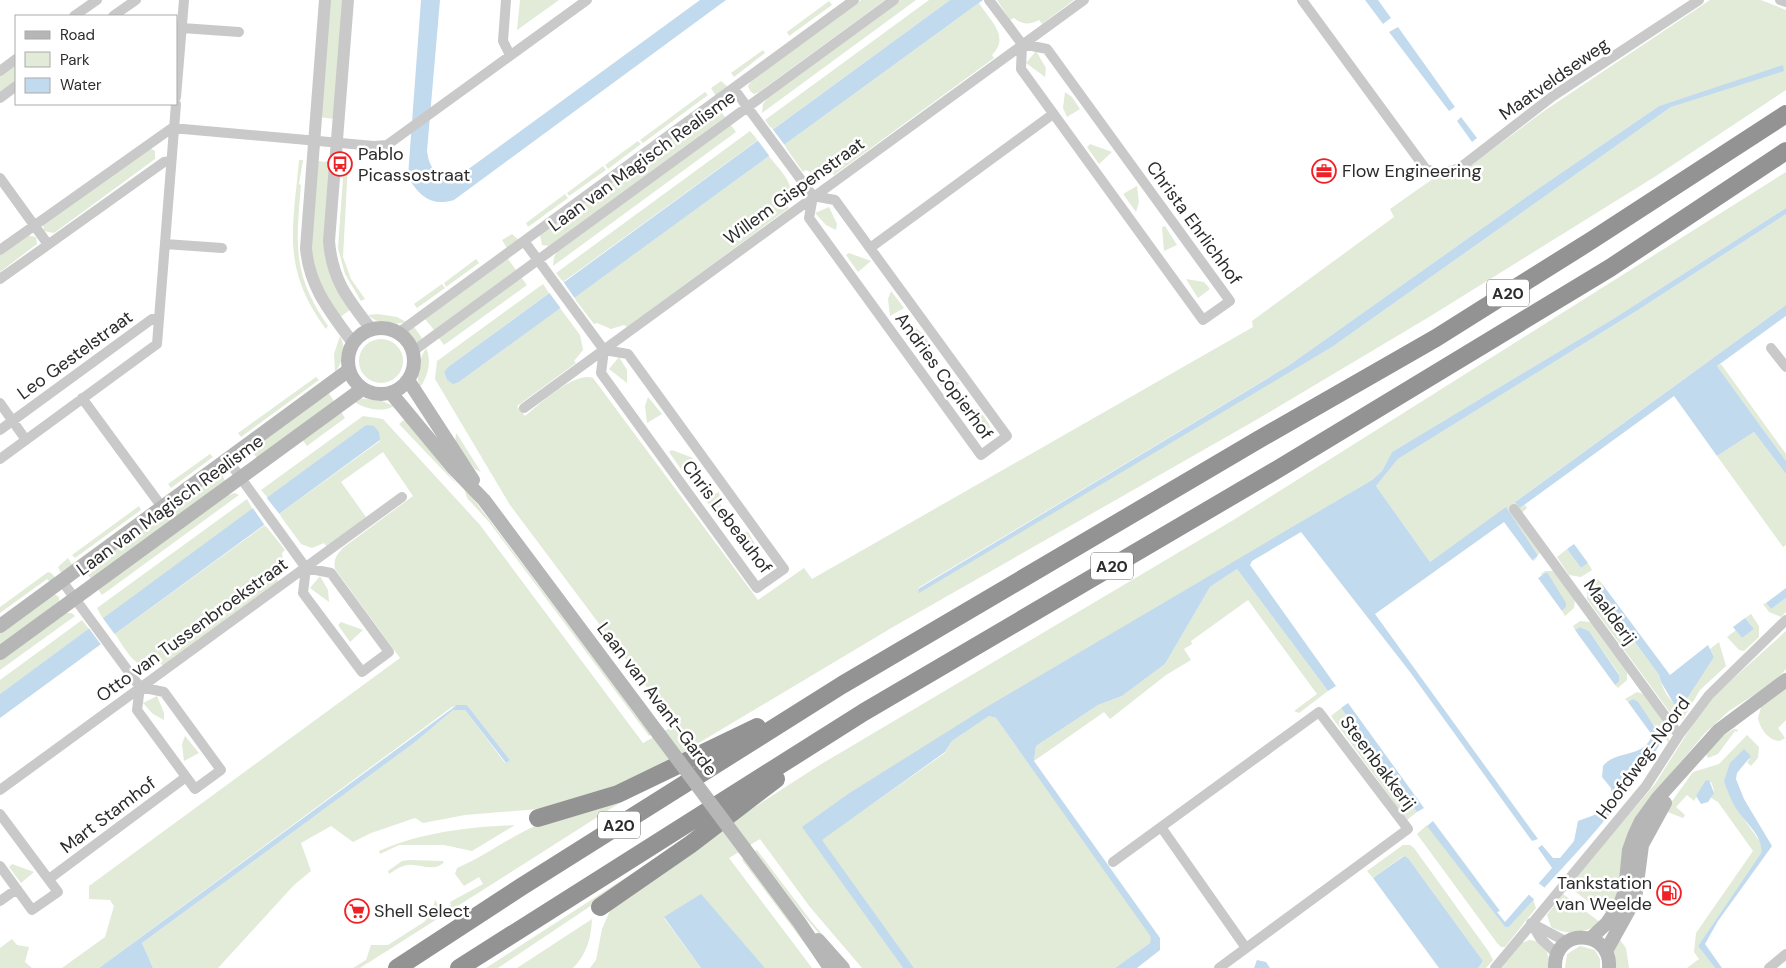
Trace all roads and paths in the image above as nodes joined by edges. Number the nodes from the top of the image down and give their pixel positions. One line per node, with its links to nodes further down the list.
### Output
1 (97, 0): 16 (street)
2 (136, 0): 17 (street)
3 (184, 0): 18 (street)
4 (325, 0): 33 (street)
5 (348, 0): 34 (street)
6 (506, 0): 21 (street)
7 (587, 0): 21 (street)
8 (854, 0): 26 (street, Laan van Magisch Realisme)
9 (894, 0): 29 (street, Laan van Magisch Realisme)
10 (1084, 0): 20 (street, Willem Gispenstraat)
11 (1302, 0): 12 (street, Maatveldseweg)
12 (1699, 0)
13 (1780, 0): 15 (street)
14 (990, 1): 20 (street)
15 (1786, 2)
16 (75, 15)
17 (114, 15)
18 (182, 28): 19 (street); 24 (street)
19 (239, 32)
20 (1022, 44): 30 (street, Christa Ehrlichhof); 30 (street, Christa Ehrlichhof); 38 (street, Willem Gispenstraat)
21 (510, 55): 34 (street)
22 (15, 60): 23 (street)
23 (0, 70)
24 (178, 74)
25 (15, 87): 27 (street)
26 (734, 89): 29 (street); 40 (street, Laan van Magisch Realisme)
27 (0, 98)
28 (176, 105): 32 (street)
29 (747, 107): 38 (street); 46 (street, Laan van Magisch Realisme)
30 (1053, 114): 44 (street)
31 (1786, 114): 80 (highway, A20)
32 (174, 128): 33 (street); 36 (street); 39 (street)
33 (314, 141): 34 (street); 51 (street)
34 (336, 142): 49 (street)
35 (1786, 151): 82 (highway, A20)
36 (171, 162): 41 (street); 42 (street)
37 (0, 178): 39 (street)
38 (813, 196): 44 (street, Andries Copierhof); 44 (street, Andries Copierhof); 53 (street, Willem Gispenstraat)
39 (34, 225): 41 (street); 45 (street)
40 (524, 241): 46 (street); 50 (street, Laan van Magisch Realisme)
41 (47, 243): 47 (street)
42 (165, 244): 43 (street); 48 (street)
43 (222, 248)
44 (870, 248)
45 (0, 250)
46 (538, 260): 53 (street); 54 (street, Laan van Magisch Realisme)
47 (0, 279)
48 (158, 319): 60 (street); 63 (street, Leo Gestelstraat)
49 (371, 329): 50 (main road); 51 (main road)
50 (398, 333): 54 (main road)
51 (353, 343): 56 (main road)
52 (1772, 348): 55 (street)
53 (604, 350): 53 (street, Chris Lebeauhof); 62 (street, Willem Gispenstraat)
54 (412, 352): 57 (main road)
55 (1786, 367)
56 (349, 370): 58 (main road); 67 (main road, Laan van Magisch Realisme)
57 (408, 380): 59 (main road); 70 (main road, Laan van Avant-Garde)
58 (362, 389): 59 (main road); 68 (main road, Laan van Magisch Realisme)
59 (391, 393): 70 (main road, Laan van Avant-Garde)
60 (82, 398): 65 (street); 71 (street)
61 (0, 403): 63 (street)
62 (524, 408)
63 (13, 421): 64 (street, Leo Gestelstraat); 65 (street, Leo Gestelstraat)
64 (0, 430)
65 (26, 440): 66 (street)
66 (0, 459)
67 (227, 459): 68 (street); 71 (main road, Laan van Magisch Realisme)
68 (242, 477): 73 (street); 75 (main road, Laan van Magisch Realisme)
69 (402, 497): 73 (street, Otto van Tussenbroekstraat)
70 (484, 500): 96 (main road, Laan van Avant-Garde, bridge)
71 (162, 507): 74 (main road, Laan van Magisch Realisme)
72 (1514, 509): 83 (street, Maalderij)
73 (306, 568): 73 (street); 81 (street, Otto van Tussenbroekstraat)
74 (62, 581): 75 (street); 77 (main road, Laan van Magisch Realisme)
75 (74, 598): 78 (main road, Laan van Magisch Realisme); 81 (street)
76 (1786, 620): 83 (street, Hoofdweg-Noord)
77 (0, 626)
78 (0, 653)
79 (1786, 680): 84 (main road)
80 (842, 685): 88 (highway, A20); 104 (highway, A20)
81 (140, 687): 85 (street); 85 (street); 86 (street, Otto van Tussenbroekstraat)
82 (864, 712): 95 (highway, A20); 105 (highway, A20)
83 (1679, 735): 97 (street, Hoofdweg-Noord)
84 (1694, 758): 98 (main road); 101 (main road)
85 (186, 777): 92 (street, Mart Stamhof)
86 (0, 790)
87 (0, 814): 92 (street)
88 (538, 818)
89 (1161, 826): 90 (street, Steenbakkerij); 100 (street); 100 (street, Steenbakkerij)
90 (1112, 862)
91 (0, 866): 93 (street)
92 (48, 879): 93 (street)
93 (17, 889): 94 (street)
94 (0, 901)
95 (600, 907)
96 (799, 922): 106 (main road, Laan van Avant-Garde); 107 (main road, Laan van Avant-Garde)
97 (1531, 923): 99 (street); 103 (street); 109 (street, Hoofdweg-Noord)
98 (1591, 938): 99 (main road); 101 (main road)
99 (1567, 942): 103 (main road)
100 (1246, 948): 108 (street, Steenbakkerij)
101 (1606, 951): 110 (main road)
102 (1786, 954): 111 (street)
103 (1556, 961)
104 (397, 968)
105 (459, 968)
106 (830, 968)
107 (843, 968)
108 (1219, 968)
109 (1495, 968)
110 (1609, 968)
111 (1769, 968)

